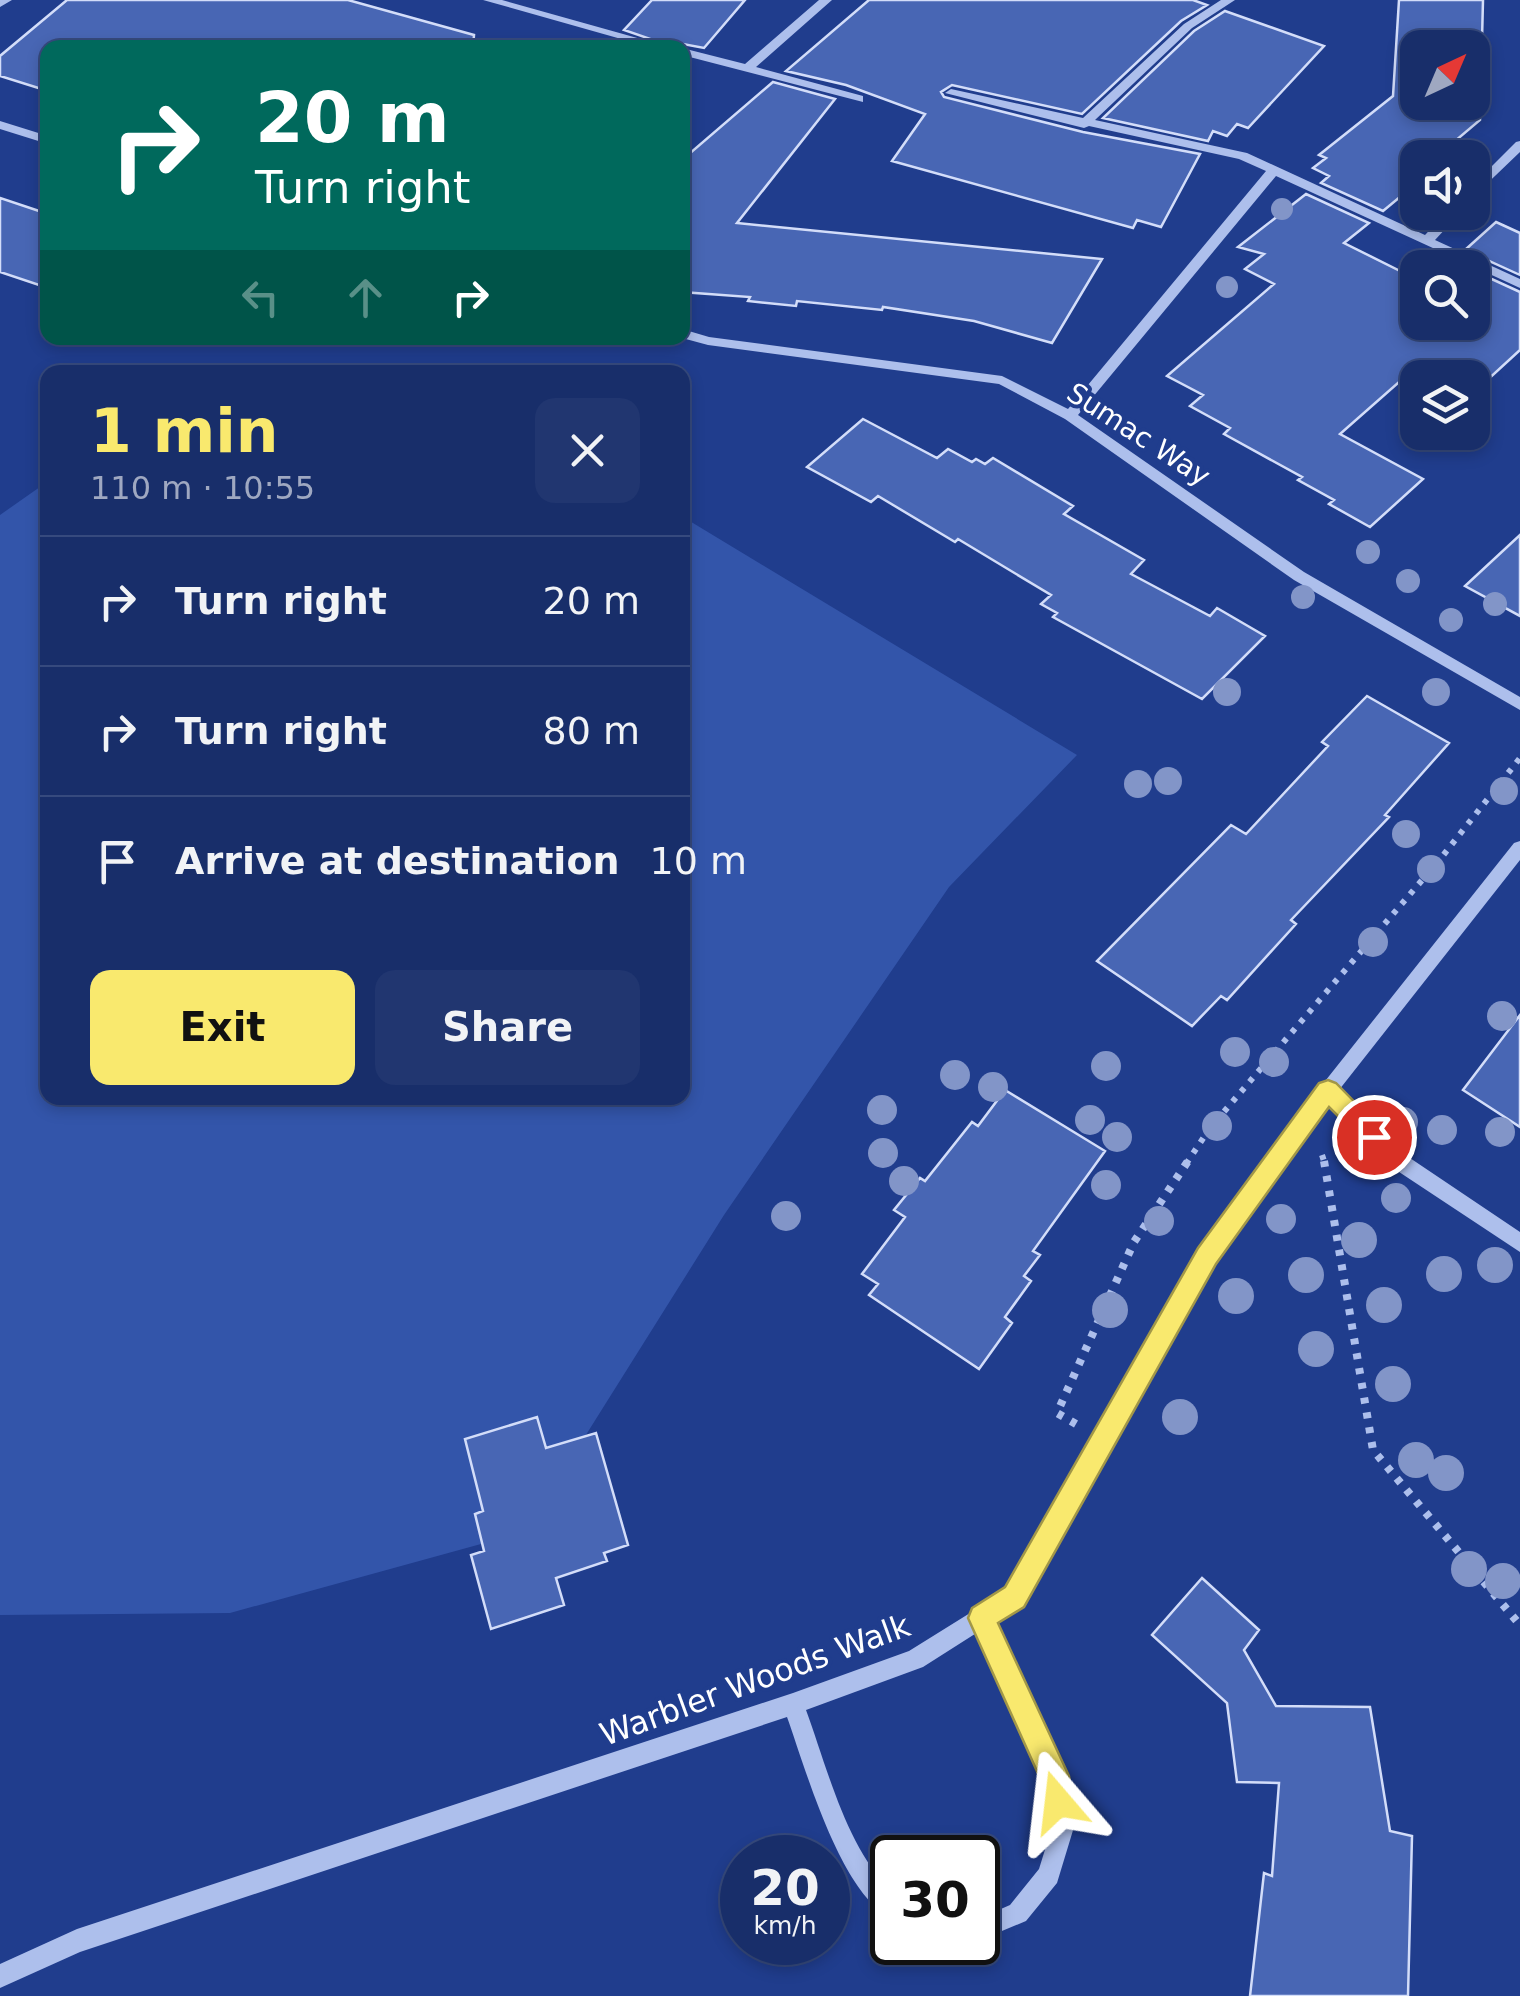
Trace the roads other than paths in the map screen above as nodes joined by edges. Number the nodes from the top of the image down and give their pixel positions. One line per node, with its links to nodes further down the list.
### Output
1 (490, 0): 4 (street)
2 (826, 0): 6 (street)
3 (1230, 0): 9 (street)
4 (638, 40)
5 (690, 53): 6 (street)
6 (747, 68): 8 (street)
7 (951, 93): 9 (street)
8 (859, 99)
9 (1084, 124): 13 (street)
10 (0, 126): 11 (street)
11 (40, 138)
12 (1520, 145): 14 (street)
13 (1274, 170): 16 (street); 19 (street)
14 (1490, 176)
15 (1438, 230): 16 (street)
16 (1427, 241): 17 (street)
17 (1520, 284)
18 (690, 335): 19 (street, Sumac Way)
19 (1070, 416): 20 (street, Sumac Way)
20 (1520, 704)
21 (1520, 848): 22 (street, Warbler Woods Walk)
22 (1328, 1090): 23 (street); 24 (street, Warbler Woods Walk)
23 (1520, 1243)
24 (982, 1618): 25 (street, Warbler Woods Walk); 27 (street)
25 (793, 1704): 26 (street); 28 (street, Warbler Woods Walk)
26 (870, 1884)
27 (1000, 1921)
28 (0, 1976)

